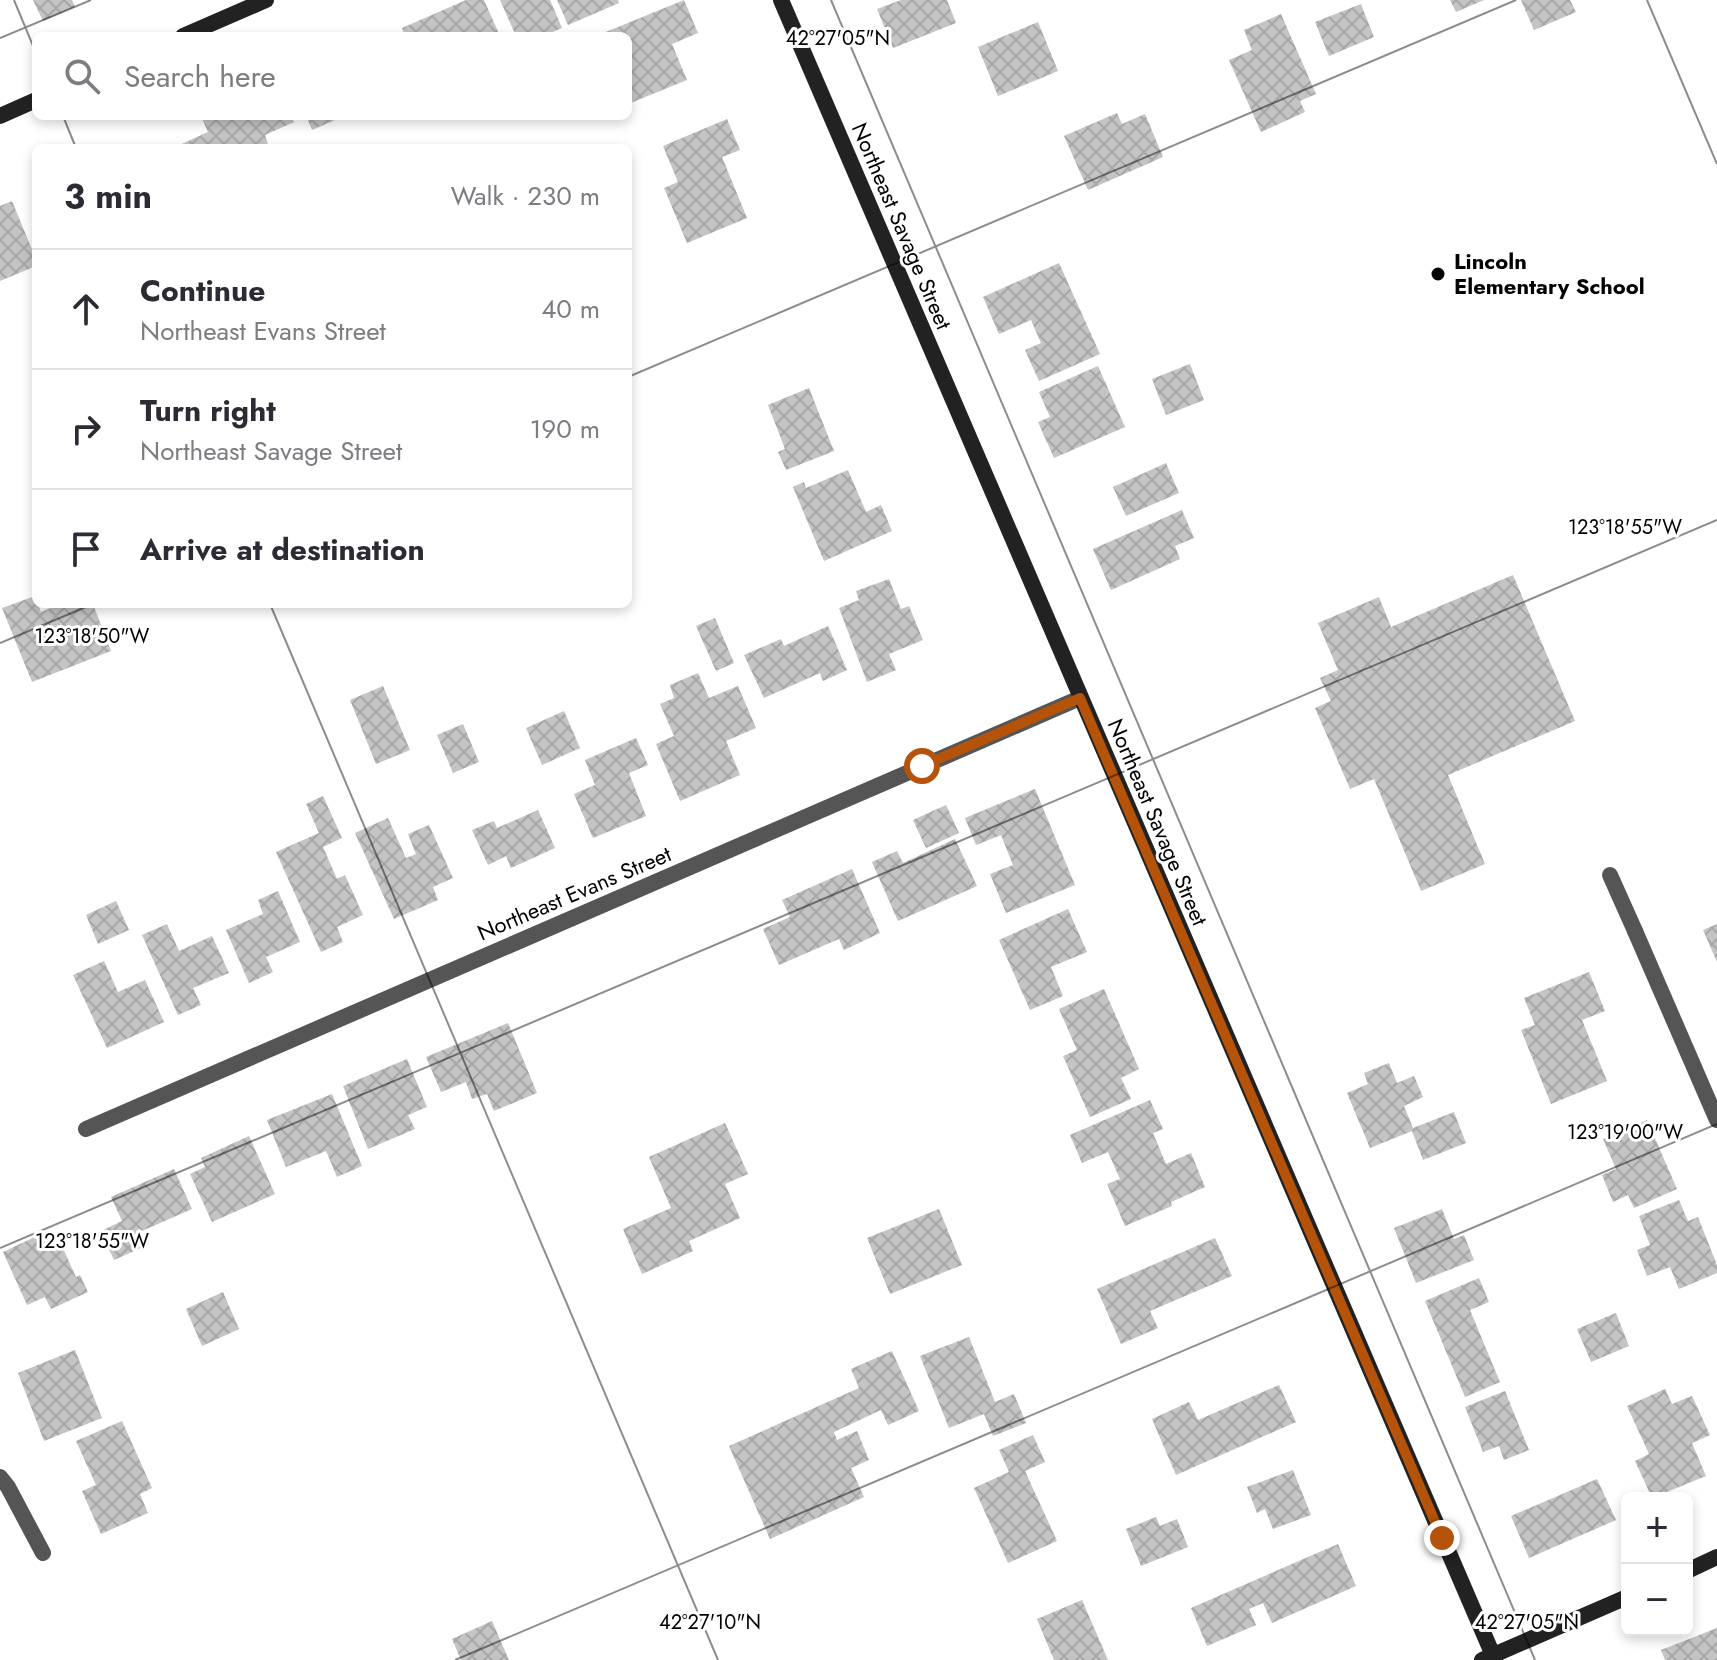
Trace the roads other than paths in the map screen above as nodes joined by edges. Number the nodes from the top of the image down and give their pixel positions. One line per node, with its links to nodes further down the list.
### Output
1 (266, 0): 3 (street)
2 (781, 0): 6 (street, Northeast Savage Street)
3 (192, 32)
4 (32, 102): 5 (street)
5 (0, 116)
6 (1080, 698): 9 (street, Northeast Evans Street); 15 (street, Northeast Savage Street)
7 (1610, 875): 8 (street)
8 (1717, 1120)
9 (86, 1129)
10 (0, 1477): 11 (street)
11 (43, 1553)
12 (1717, 1557): 13 (street)
13 (1693, 1568)
14 (1621, 1600): 15 (street)
15 (1490, 1658)

